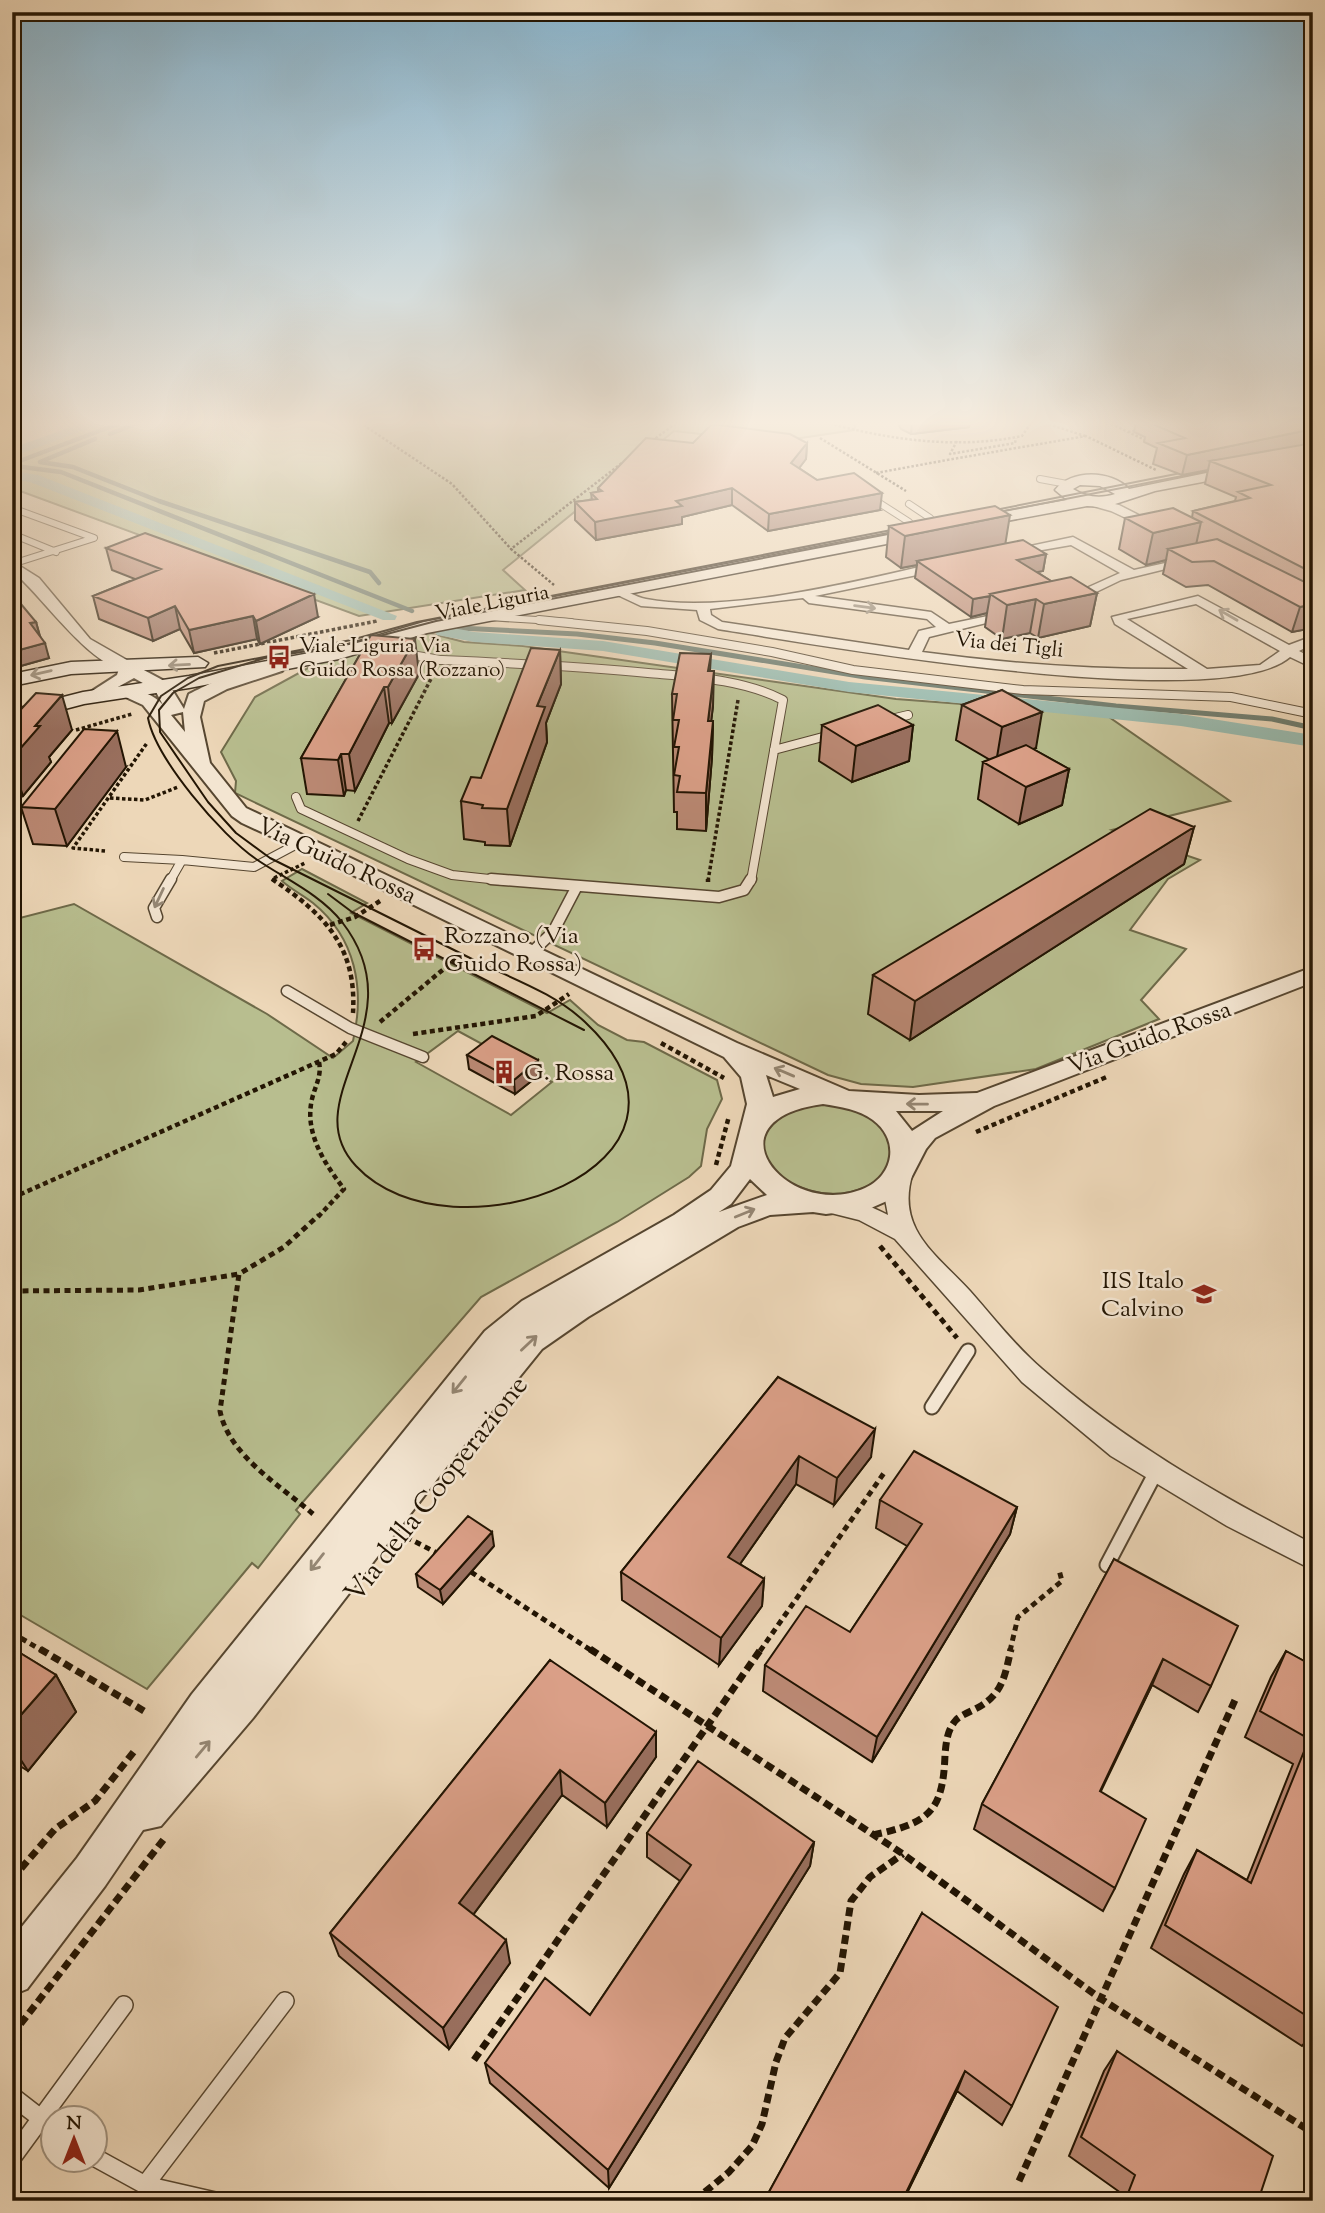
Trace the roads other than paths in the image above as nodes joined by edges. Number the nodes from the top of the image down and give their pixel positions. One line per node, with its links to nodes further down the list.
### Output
1 (54, 523): 7 (lane)
2 (862, 523): 29 (main road, Viale Liguria, one-way to 29)
3 (970, 523): 13 (main road, Viale Liguria)
4 (1151, 523): 6 (street)
5 (12, 534): 7 (lane)
6 (1170, 534)
7 (56, 552): 10 (lane)
8 (1198, 552): 12 (street)
9 (992, 555): 12 (street)
10 (12, 564): 24 (street)
11 (952, 564): 15 (street, Via dei Tigli)
12 (1132, 574): 18 (street)
13 (658, 583): 14 (main road, Viale Liguria); 16 (street)
14 (617, 591): 16 (street, Via dei Tigli); 20 (main road, Viale Liguria)
15 (798, 594): 17 (street, Via dei Tigli); 22 (street, Via dei Tigli, one-way to 22)
16 (683, 606): 17 (street, Via dei Tigli)
17 (702, 607): 26 (street, Via dei Tigli)
18 (1053, 607)
19 (1031, 612): 22 (street)
20 (485, 616): 21 (main road, Viale Liguria); 36 (lane)
21 (391, 628): 27 (main road, Viale Liguria); 41 (lane, Via Guido Rossa)
22 (945, 628): 26 (street)
23 (1313, 639): 25 (street, Via dei Tigli)
24 (85, 642): 29 (street); 30 (street)
25 (1288, 649): 28 (street); 31 (street, Via dei Tigli); 31 (street, one-way to 31)
26 (913, 655): 31 (street, Via dei Tigli)
27 (294, 662): 33 (main road, Viale Liguria); 42 (street, Via Guido Rossa)
28 (1313, 664)
29 (127, 666): 30 (main road, Viale Liguria); 33 (street); 35 (street)
30 (71, 668): 32 (main road, Viale Liguria, one-way to 32)
31 (1203, 673)
32 (12, 680)
33 (162, 687): 34 (main road, Viale Liguria); 42 (street, Via Guido Rossa)
34 (126, 693): 35 (main road, Viale Liguria); 42 (street, Via Guido Rossa)
35 (83, 698): 38 (main road, Viale Liguria)
36 (1313, 713)
37 (908, 715): 39 (lane)
38 (12, 717)
39 (881, 722)
40 (841, 733): 41 (lane)
41 (774, 750): 47 (lane, Via Guido Rossa)
42 (201, 761): 44 (street, Via Guido Rossa)
43 (296, 797): 47 (lane, Via Guido Rossa)
44 (299, 844): 46 (lane); 49 (street, Via Guido Rossa)
45 (124, 857): 46 (lane)
46 (182, 860): 48 (lane, one-way to 48)
47 (576, 888): 49 (lane)
48 (157, 917)
49 (531, 953): 52 (street, Via Guido Rossa)
50 (1313, 974): 55 (street, Via Guido Rossa)
51 (286, 991): 53 (lane)
52 (728, 1049): 54 (street, Via Guido Rossa, one-way to 52); 56 (street, Via Guido Rossa)
53 (423, 1057)
54 (844, 1097): 55 (street, Via Guido Rossa, one-way to 54); 56 (street); 57 (street)
55 (985, 1100): 57 (street, Via Guido Rossa)
56 (751, 1134): 58 (street); 65 (street, Via della Cooperazione, one-way to 65)
57 (904, 1168): 58 (street); 59 (street)
58 (818, 1203): 59 (street); 65 (street, Via della Cooperazione, one-way to 58)
59 (903, 1233): 62 (street)
60 (968, 1352): 61 (lane)
61 (932, 1407)
62 (1157, 1470): 63 (street); 64 (lane)
63 (1313, 1558)
64 (1107, 1565)
65 (91, 1872): 66 (street, Via della Cooperazione)
66 (12, 1974)
67 (285, 2001): 75 (lane)
68 (124, 2005): 70 (lane)
69 (12, 2096): 71 (lane)
70 (59, 2104)
71 (38, 2116)
72 (38, 2132): 73 (lane)
73 (12, 2158)
74 (108, 2165): 75 (lane)
75 (145, 2185): 76 (lane)
76 (215, 2201)

